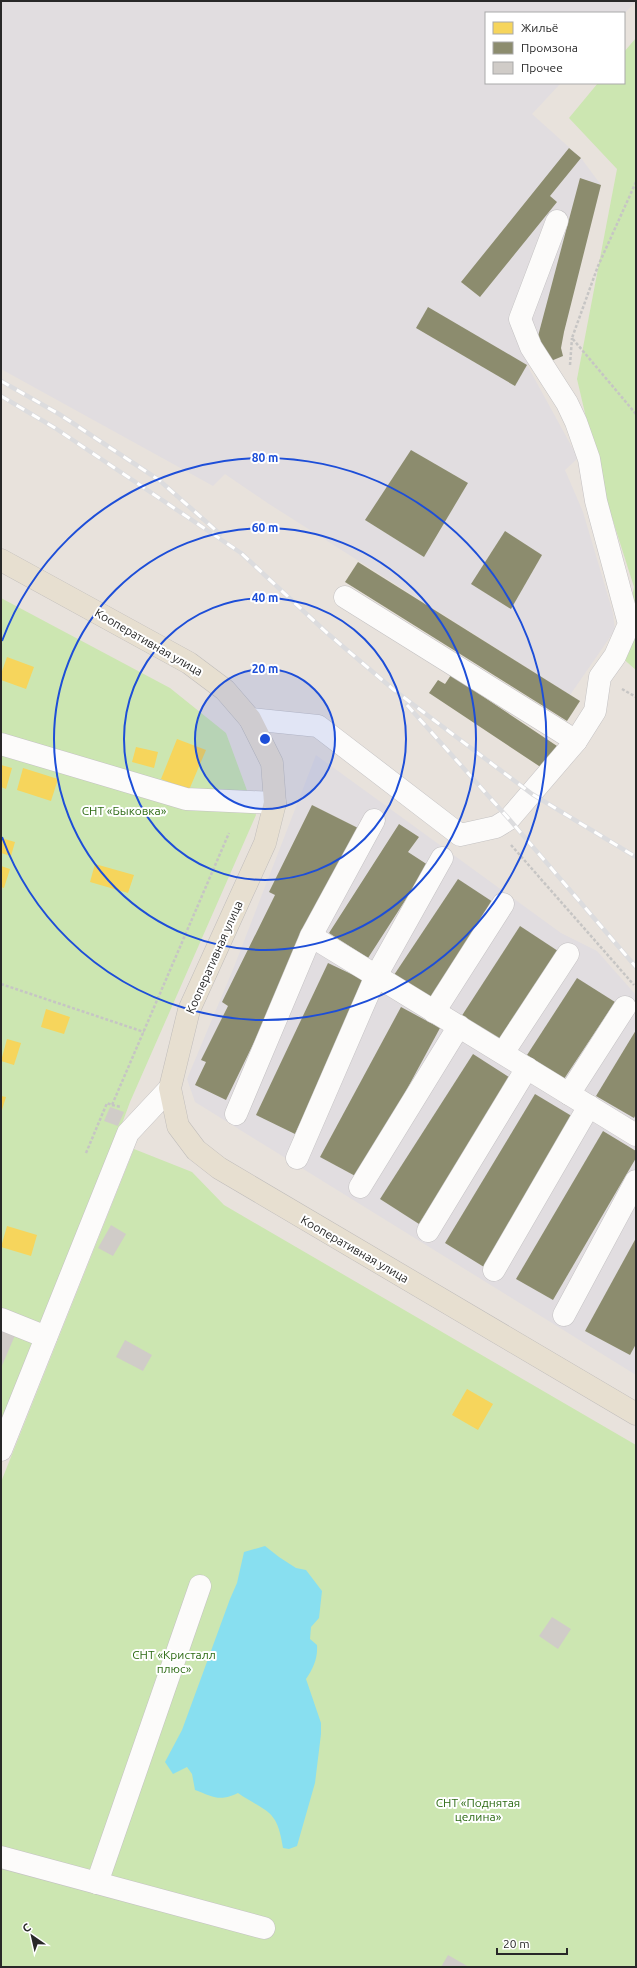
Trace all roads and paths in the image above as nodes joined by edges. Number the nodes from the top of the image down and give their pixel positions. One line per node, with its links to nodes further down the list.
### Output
1 (636, 182): 3 (path)
2 (557, 221): 9 (lane)
3 (572, 338): 4 (path); 5 (path)
4 (570, 367)
5 (636, 414)
6 (1, 560): 8 (main road, Кооперативная улица)
7 (345, 597): 9 (lane)
8 (250, 719): 11 (main road, Кооперативная улица); 13 (lane)
9 (576, 741): 13 (lane)
10 (1, 744): 11 (lane)
11 (275, 803): 28 (main road, Кооперативная улица)
12 (374, 820): 17 (lane)
13 (496, 827): 21 (path)
14 (229, 833): 25 (path)
15 (442, 858): 19 (lane)
16 (503, 904): 23 (lane)
17 (311, 936): 19 (lane); 31 (lane)
18 (568, 954): 26 (lane)
19 (376, 976): 23 (lane); 34 (lane)
20 (1, 984): 25 (path)
21 (636, 987)
22 (625, 1007): 29 (lane)
23 (434, 1012): 24 (lane)
24 (458, 1026): 26 (lane); 36 (lane)
25 (144, 1032): 33 (path)
26 (503, 1053): 27 (lane)
27 (527, 1068): 29 (lane); 37 (lane)
28 (170, 1088): 41 (lane); 42 (main road, Кооперативная улица)
29 (569, 1094): 30 (lane)
30 (589, 1106): 32 (lane); 38 (lane)
31 (236, 1114)
32 (635, 1132)
33 (86, 1153)
34 (297, 1158)
35 (636, 1181): 39 (lane)
36 (360, 1187)
37 (428, 1231)
38 (494, 1270)
39 (564, 1315)
40 (1, 1319): 41 (lane)
41 (46, 1337): 43 (lane)
42 (636, 1414)
43 (1, 1450)
44 (200, 1586): 46 (lane)
45 (1, 1857): 46 (lane)
46 (97, 1883): 47 (lane)
47 (264, 1928)

